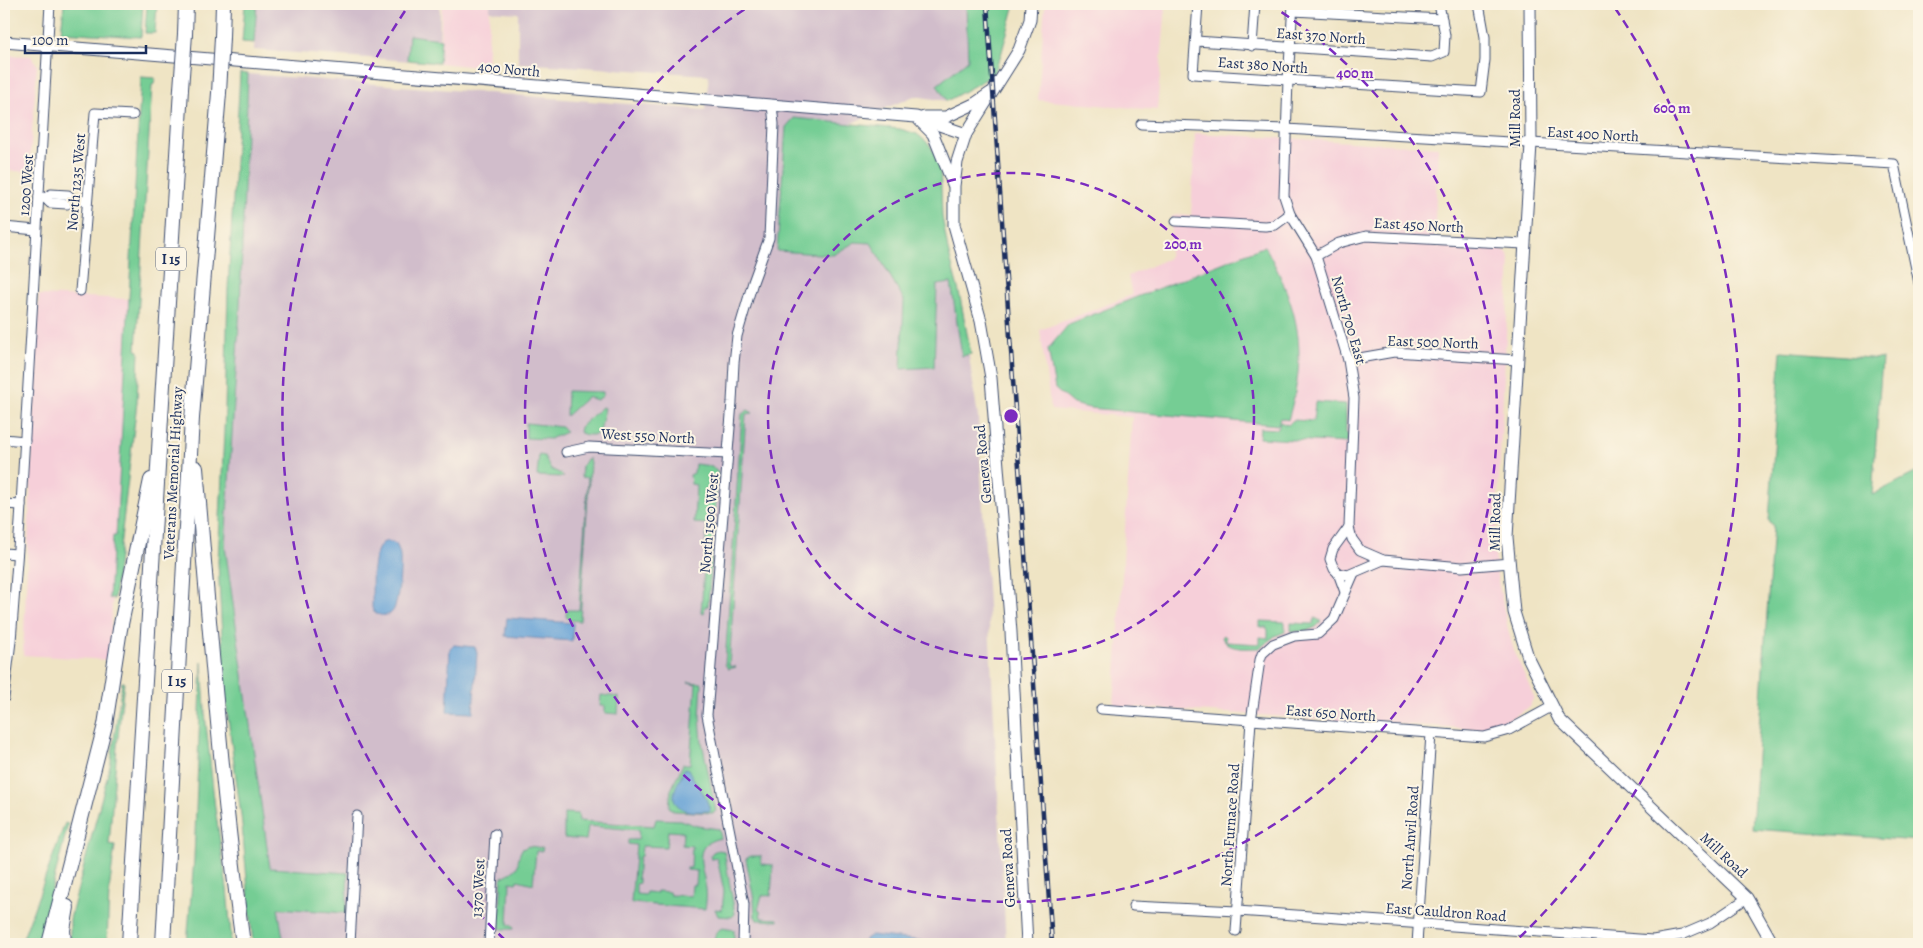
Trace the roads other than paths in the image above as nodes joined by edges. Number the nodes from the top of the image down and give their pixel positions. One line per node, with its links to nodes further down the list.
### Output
1 (50, 4): 14 (street, 1200 West)
2 (186, 4): 40 (highway, Veterans Memorial Highway / I 15, bridge)
3 (223, 4): 39 (highway, Veterans Memorial Highway / I 15, bridge)
4 (1031, 4): 18 (main road, Geneva Road)
5 (1198, 4): 12 (street)
6 (1255, 4): 15 (street)
7 (1439, 4): 11 (street)
8 (1479, 4): 17 (street, East 380 North)
9 (1530, 4): 25 (main road, Mill Road)
10 (1293, 8): 11 (street); 16 (street, North 700 East)
11 (1442, 19): 16 (street, East 370 North)
12 (1196, 41): 15 (street, East 370 North); 17 (street, East 380 North)
13 (4, 42): 14 (main road, 400 North)
14 (47, 45): 19 (main road, 400 North); 27 (street, 1200 West)
15 (1252, 46): 16 (street, East 370 North)
16 (1290, 48): 17 (street, North 700 East)
17 (1288, 80): 23 (street, North 700 East)
18 (993, 91): 21 (main road); 24 (main road, Geneva Road)
19 (772, 105): 21 (main road, 400 North); 44 (street, North 1500 West)
20 (133, 115): 28 (street, North 1235 West)
21 (916, 117): 24 (main road, 400 North); 26 (main road)
22 (1141, 124): 23 (street, East 400 North)
23 (1286, 129): 25 (street, East 400 North); 29 (street, North 700 East)
24 (966, 134): 26 (main road, Geneva Road)
25 (1531, 144): 33 (main road, Mill Road); 35 (street, East 400 North)
26 (954, 186): 82 (main road, Geneva Road)
27 (42, 197): 28 (street); 32 (street, 1200 West)
28 (87, 201): 36 (street, North 1235 West)
29 (1290, 214): 30 (street); 34 (street, North 700 East)
30 (1176, 221)
31 (4, 228): 32 (street)
32 (36, 230): 42 (street, 1200 West)
33 (1524, 244): 34 (street, East 450 North); 38 (main road, Mill Road)
34 (1316, 256): 37 (street, North 700 East)
35 (1919, 283)
36 (80, 291)
37 (1348, 360): 38 (street, East 500 North); 47 (street, North 700 East)
38 (1517, 360): 53 (main road, Mill Road)
39 (192, 418): 66 (highway); 76 (highway, Veterans Memorial Highway / I 15)
40 (162, 430): 64 (highway); 75 (highway, Veterans Memorial Highway / I 15)
41 (4, 439): 42 (street)
42 (25, 441): 46 (street, 1200 West)
43 (566, 452): 44 (street, West 550 North)
44 (728, 454): 81 (street, North 1500 West)
45 (4, 504): 46 (street)
46 (21, 505): 51 (street, 1200 West)
47 (1349, 527): 48 (street); 49 (street)
48 (1358, 548): 49 (street); 52 (street); 54 (street)
49 (1333, 549): 55 (street)
50 (4, 553): 51 (street)
51 (18, 554): 57 (street, 1200 West)
52 (1382, 560): 53 (street); 54 (street)
53 (1510, 563): 59 (main road, Mill Road)
54 (1356, 571): 55 (street); 56 (street)
55 (1338, 573): 56 (street)
56 (1344, 592): 61 (street)
57 (7, 641): 58 (street, 1200 West)
58 (4, 698)
59 (1553, 706): 62 (street, East 650 North); 67 (main road, Mill Road)
60 (1101, 709): 61 (street, East 650 North)
61 (1251, 721): 62 (street, East 650 North); 69 (street, North Furnace Road)
62 (1430, 734): 70 (street, North Anvil Road)
63 (357, 816): 79 (street)
64 (80, 824): 73 (highway); 74 (highway)
65 (495, 834): 80 (street, 1370 West)
66 (236, 892): 77 (highway); 78 (highway)
67 (1747, 898): 72 (street, East Cauldron Road); 84 (main road, Mill Road)
68 (1134, 906): 69 (street, East Cauldron Road)
69 (1237, 911): 70 (street, East Cauldron Road); 71 (street, North Furnace Road)
70 (1419, 924): 72 (street, East Cauldron Road); 83 (street, North Anvil Road)
71 (1236, 932)
72 (1596, 940)
73 (49, 944)
74 (64, 944)
75 (129, 944)
76 (163, 944)
77 (238, 944)
78 (243, 944)
79 (350, 944)
80 (489, 944)
81 (743, 944)
82 (1027, 944)
83 (1417, 944)
84 (1773, 944)

